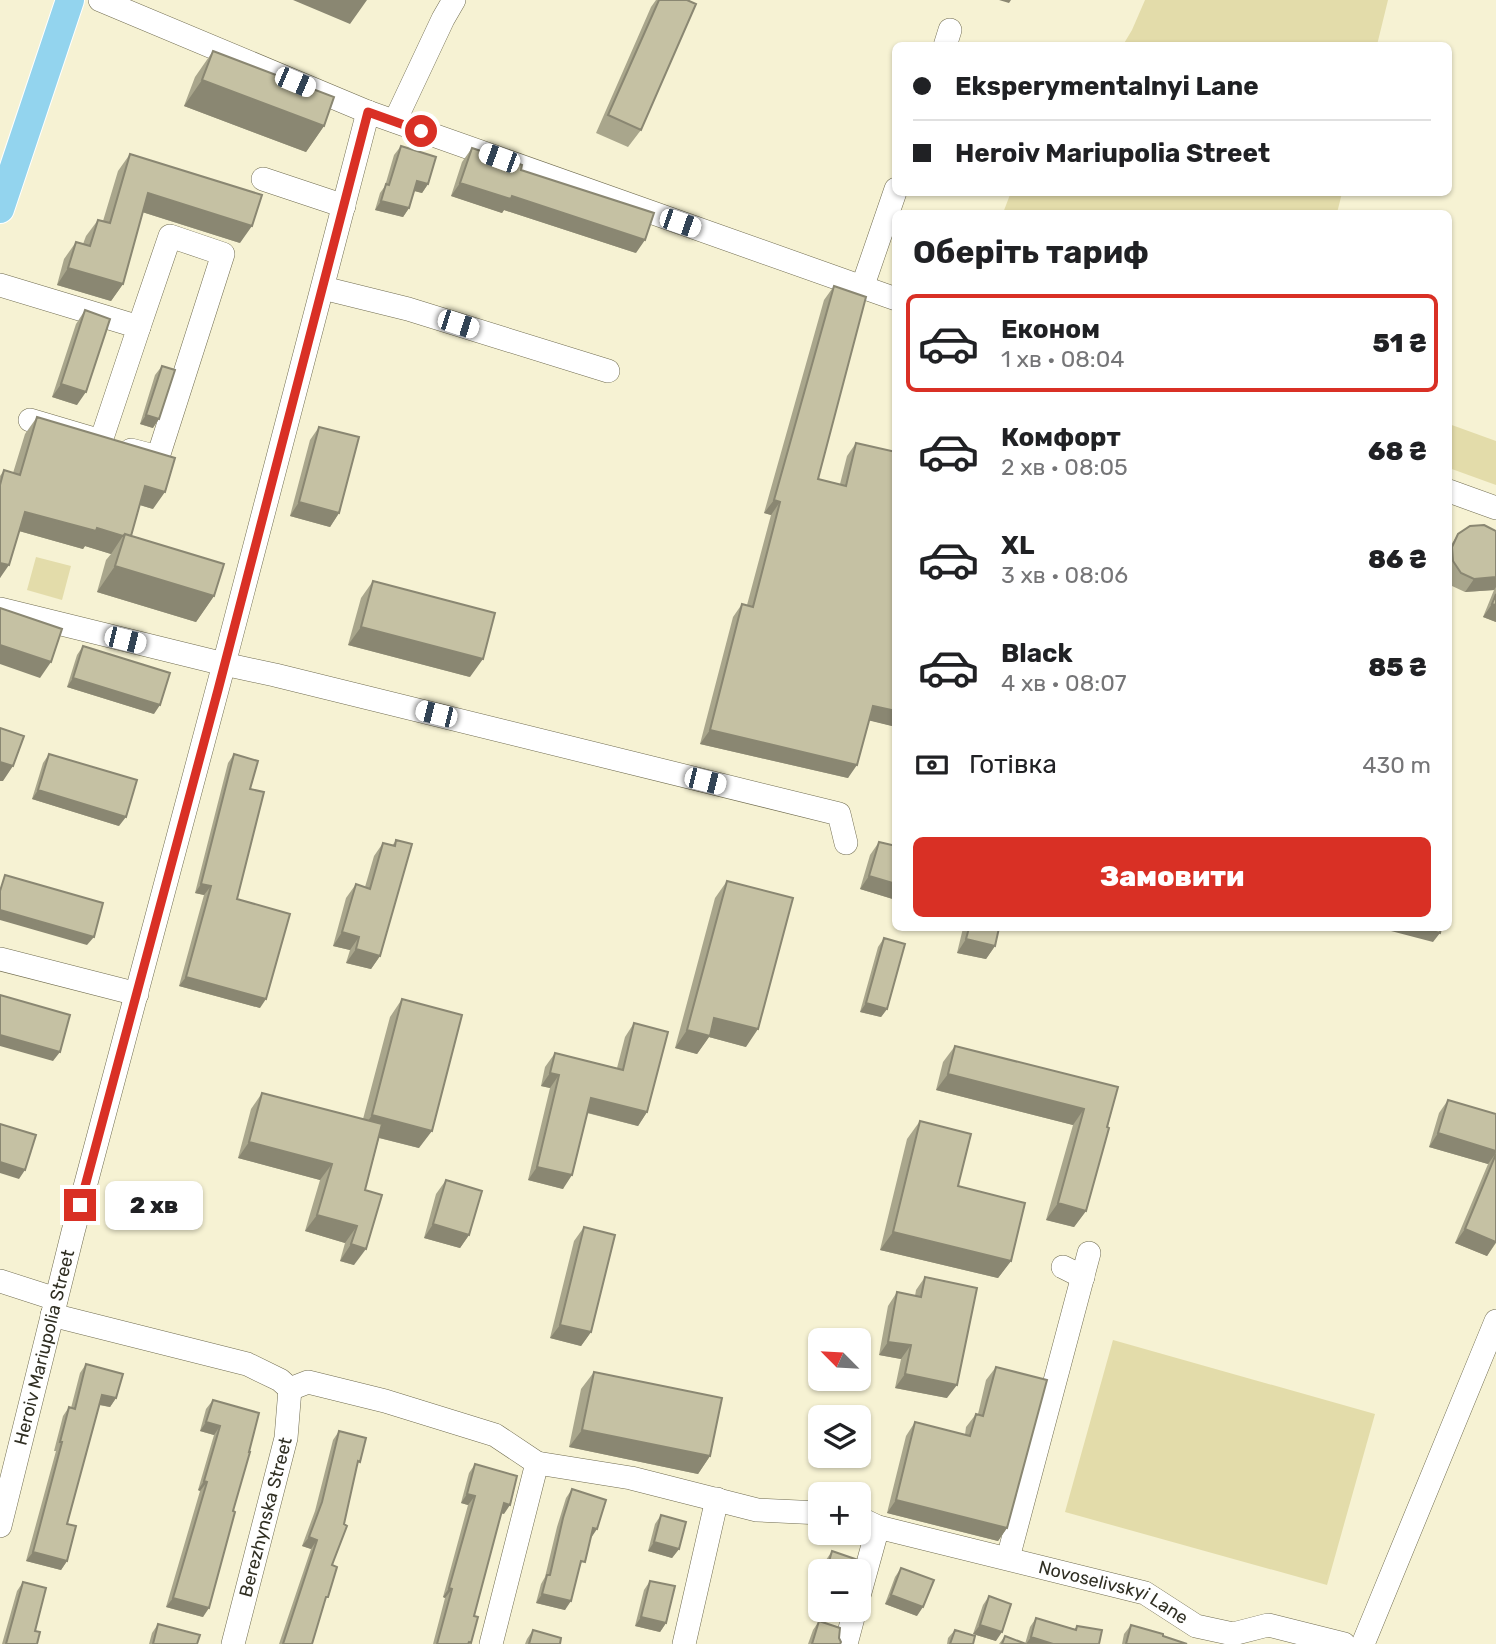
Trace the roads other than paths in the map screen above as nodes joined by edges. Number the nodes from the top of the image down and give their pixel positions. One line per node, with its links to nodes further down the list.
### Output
1 (70, 0): 6 (main road)
2 (100, 0): 4 (street)
3 (454, 0): 5 (street)
4 (368, 112): 5 (street); 9 (street, Heroiv Mariupolia Street)
5 (394, 121): 13 (street)
6 (7, 162): 10 (main road)
7 (263, 179): 9 (street)
8 (894, 196): 13 (street)
9 (344, 205): 12 (street, Heroiv Mariupolia Street)
10 (0, 209)
11 (0, 285): 15 (street)
12 (323, 288): 16 (street); 22 (street, Heroiv Mariupolia Street)
13 (862, 288): 14 (street)
14 (891, 304)
15 (139, 327): 18 (street); 18 (street)
16 (608, 371)
17 (30, 420): 18 (street)
18 (102, 441)
19 (1452, 492): 20 (street)
20 (1496, 508)
21 (0, 609): 22 (street)
22 (224, 664): 23 (street); 25 (street, Heroiv Mariupolia Street)
23 (846, 843)
24 (0, 958): 25 (street)
25 (137, 994): 28 (street, Heroiv Mariupolia Street)
26 (1089, 1252): 36 (street)
27 (0, 1281): 28 (street)
28 (54, 1307): 30 (street); 35 (street, Heroiv Mariupolia Street)
29 (1496, 1321): 43 (street)
30 (290, 1389): 31 (street); 38 (street, Berezhynska Street)
31 (537, 1463): 32 (street); 39 (street)
32 (717, 1499): 33 (street); 40 (street)
33 (808, 1512)
34 (871, 1523): 36 (street, Novoselivskyi Lane)
35 (0, 1526)
36 (1009, 1558): 42 (street, Novoselivskyi Lane)
37 (852, 1622): 41 (street)
38 (233, 1644)
39 (491, 1644)
40 (684, 1644)
41 (846, 1644)
42 (1344, 1644)
43 (1363, 1644)

